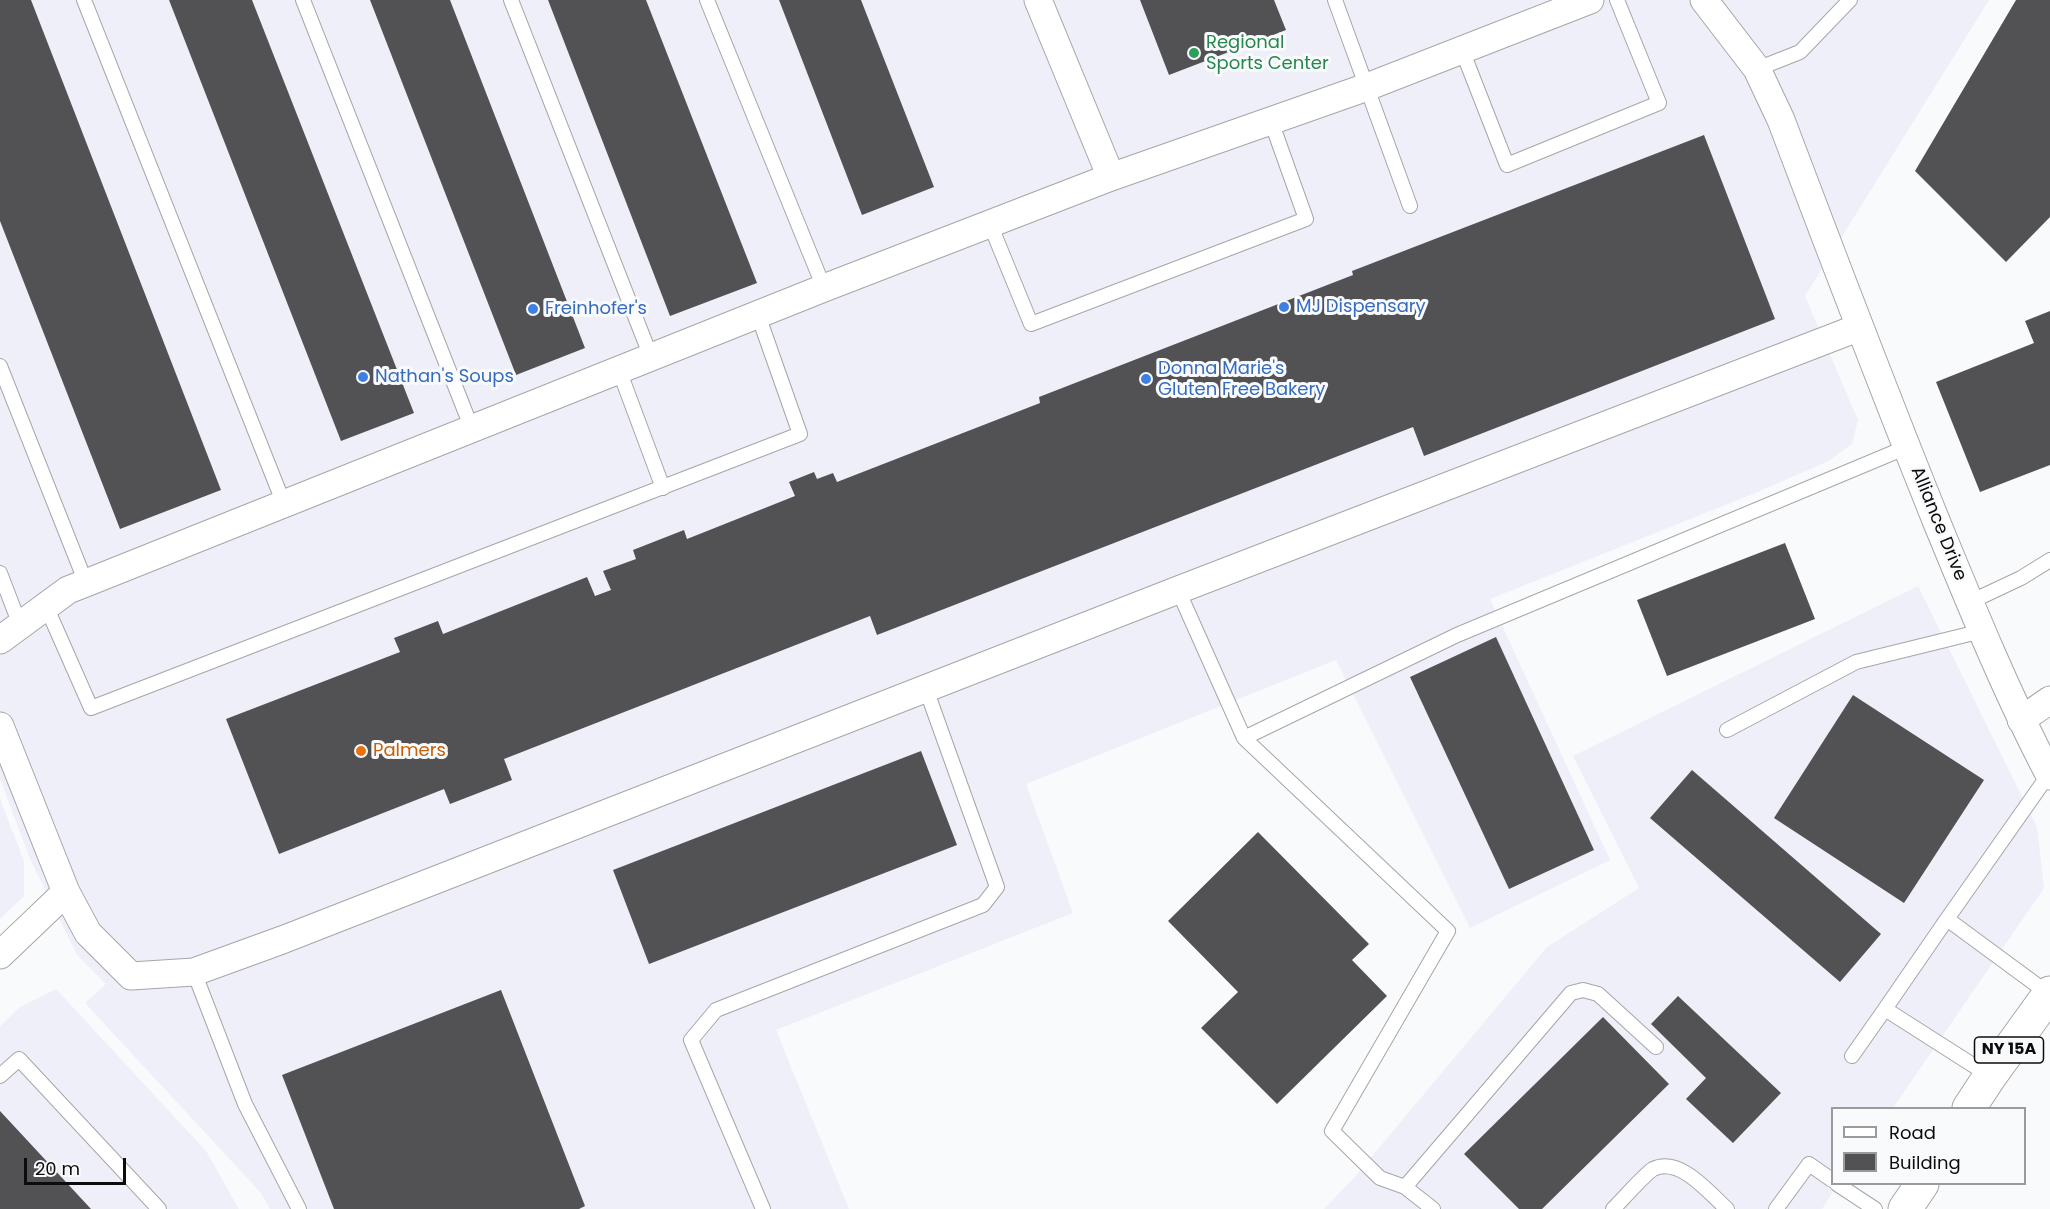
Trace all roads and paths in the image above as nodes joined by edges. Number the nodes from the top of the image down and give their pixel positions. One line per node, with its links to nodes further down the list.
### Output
1 (84, 0): 27 (lane)
2 (303, 0): 24 (lane)
3 (511, 0): 21 (lane)
4 (707, 0): 18 (lane)
5 (1038, 0): 15 (street)
6 (1335, 0): 13 (lane)
7 (1590, 0): 11 (street)
8 (1617, 0): 11 (lane)
9 (1704, 0): 12 (street, Alliance Drive)
10 (1850, 0): 12 (lane)
11 (1462, 50): 13 (street)
12 (1757, 69): 20 (street, Alliance Drive)
13 (1367, 87): 14 (street); 16 (lane)
14 (1271, 121): 15 (street); 17 (lane)
15 (1111, 177): 17 (street)
16 (1410, 206)
17 (990, 224): 18 (street)
18 (824, 288): 19 (street)
19 (758, 315): 21 (street); 26 (lane)
20 (1860, 327): 25 (street, Alliance Drive); 31 (street)
21 (651, 357): 23 (street)
22 (0, 366): 30 (lane)
23 (619, 370): 24 (street); 26 (lane)
24 (472, 429): 27 (street)
25 (1907, 447): 32 (street, Alliance Drive); 41 (lane)
26 (663, 488): 33 (lane)
27 (284, 504): 30 (street)
28 (2050, 560): 32 (lane)
29 (0, 573): 35 (lane)
30 (86, 583): 33 (street)
31 (1178, 590): 36 (street); 41 (lane)
32 (1970, 602): 34 (street, Alliance Drive)
33 (46, 606): 35 (street)
34 (1982, 631): 38 (street, Alliance Drive); 40 (lane)
35 (10, 633)
36 (926, 689): 46 (street); 60 (lane)
37 (2050, 700): 38 (street)
38 (2021, 720): 42 (street, Alliance Drive)
39 (0, 726): 43 (street)
40 (1727, 730)
41 (1244, 738): 57 (lane)
42 (2050, 775): 44 (lane)
43 (66, 892): 45 (street); 46 (street)
44 (1947, 919): 47 (lane); 48 (lane)
45 (0, 955)
46 (194, 972): 59 (lane)
47 (2050, 993): 52 (main road, NY 15A)
48 (1885, 1009): 50 (lane); 52 (lane)
49 (1656, 1047): 57 (lane)
50 (1852, 1056)
51 (0, 1076): 58 (lane)
52 (1990, 1076): 53 (main road, NY 15A)
53 (1971, 1107)
54 (1831, 1179): 64 (lane)
55 (1839, 1185): 65 (lane)
56 (1921, 1185): 66 (main road)
57 (1405, 1187): 61 (lane)
58 (159, 1209)
59 (299, 1209)
60 (763, 1209)
61 (1433, 1209)
62 (1613, 1209): 63 (lane)
63 (1727, 1209)
64 (1776, 1209)
65 (1875, 1209)
66 (1905, 1209)

